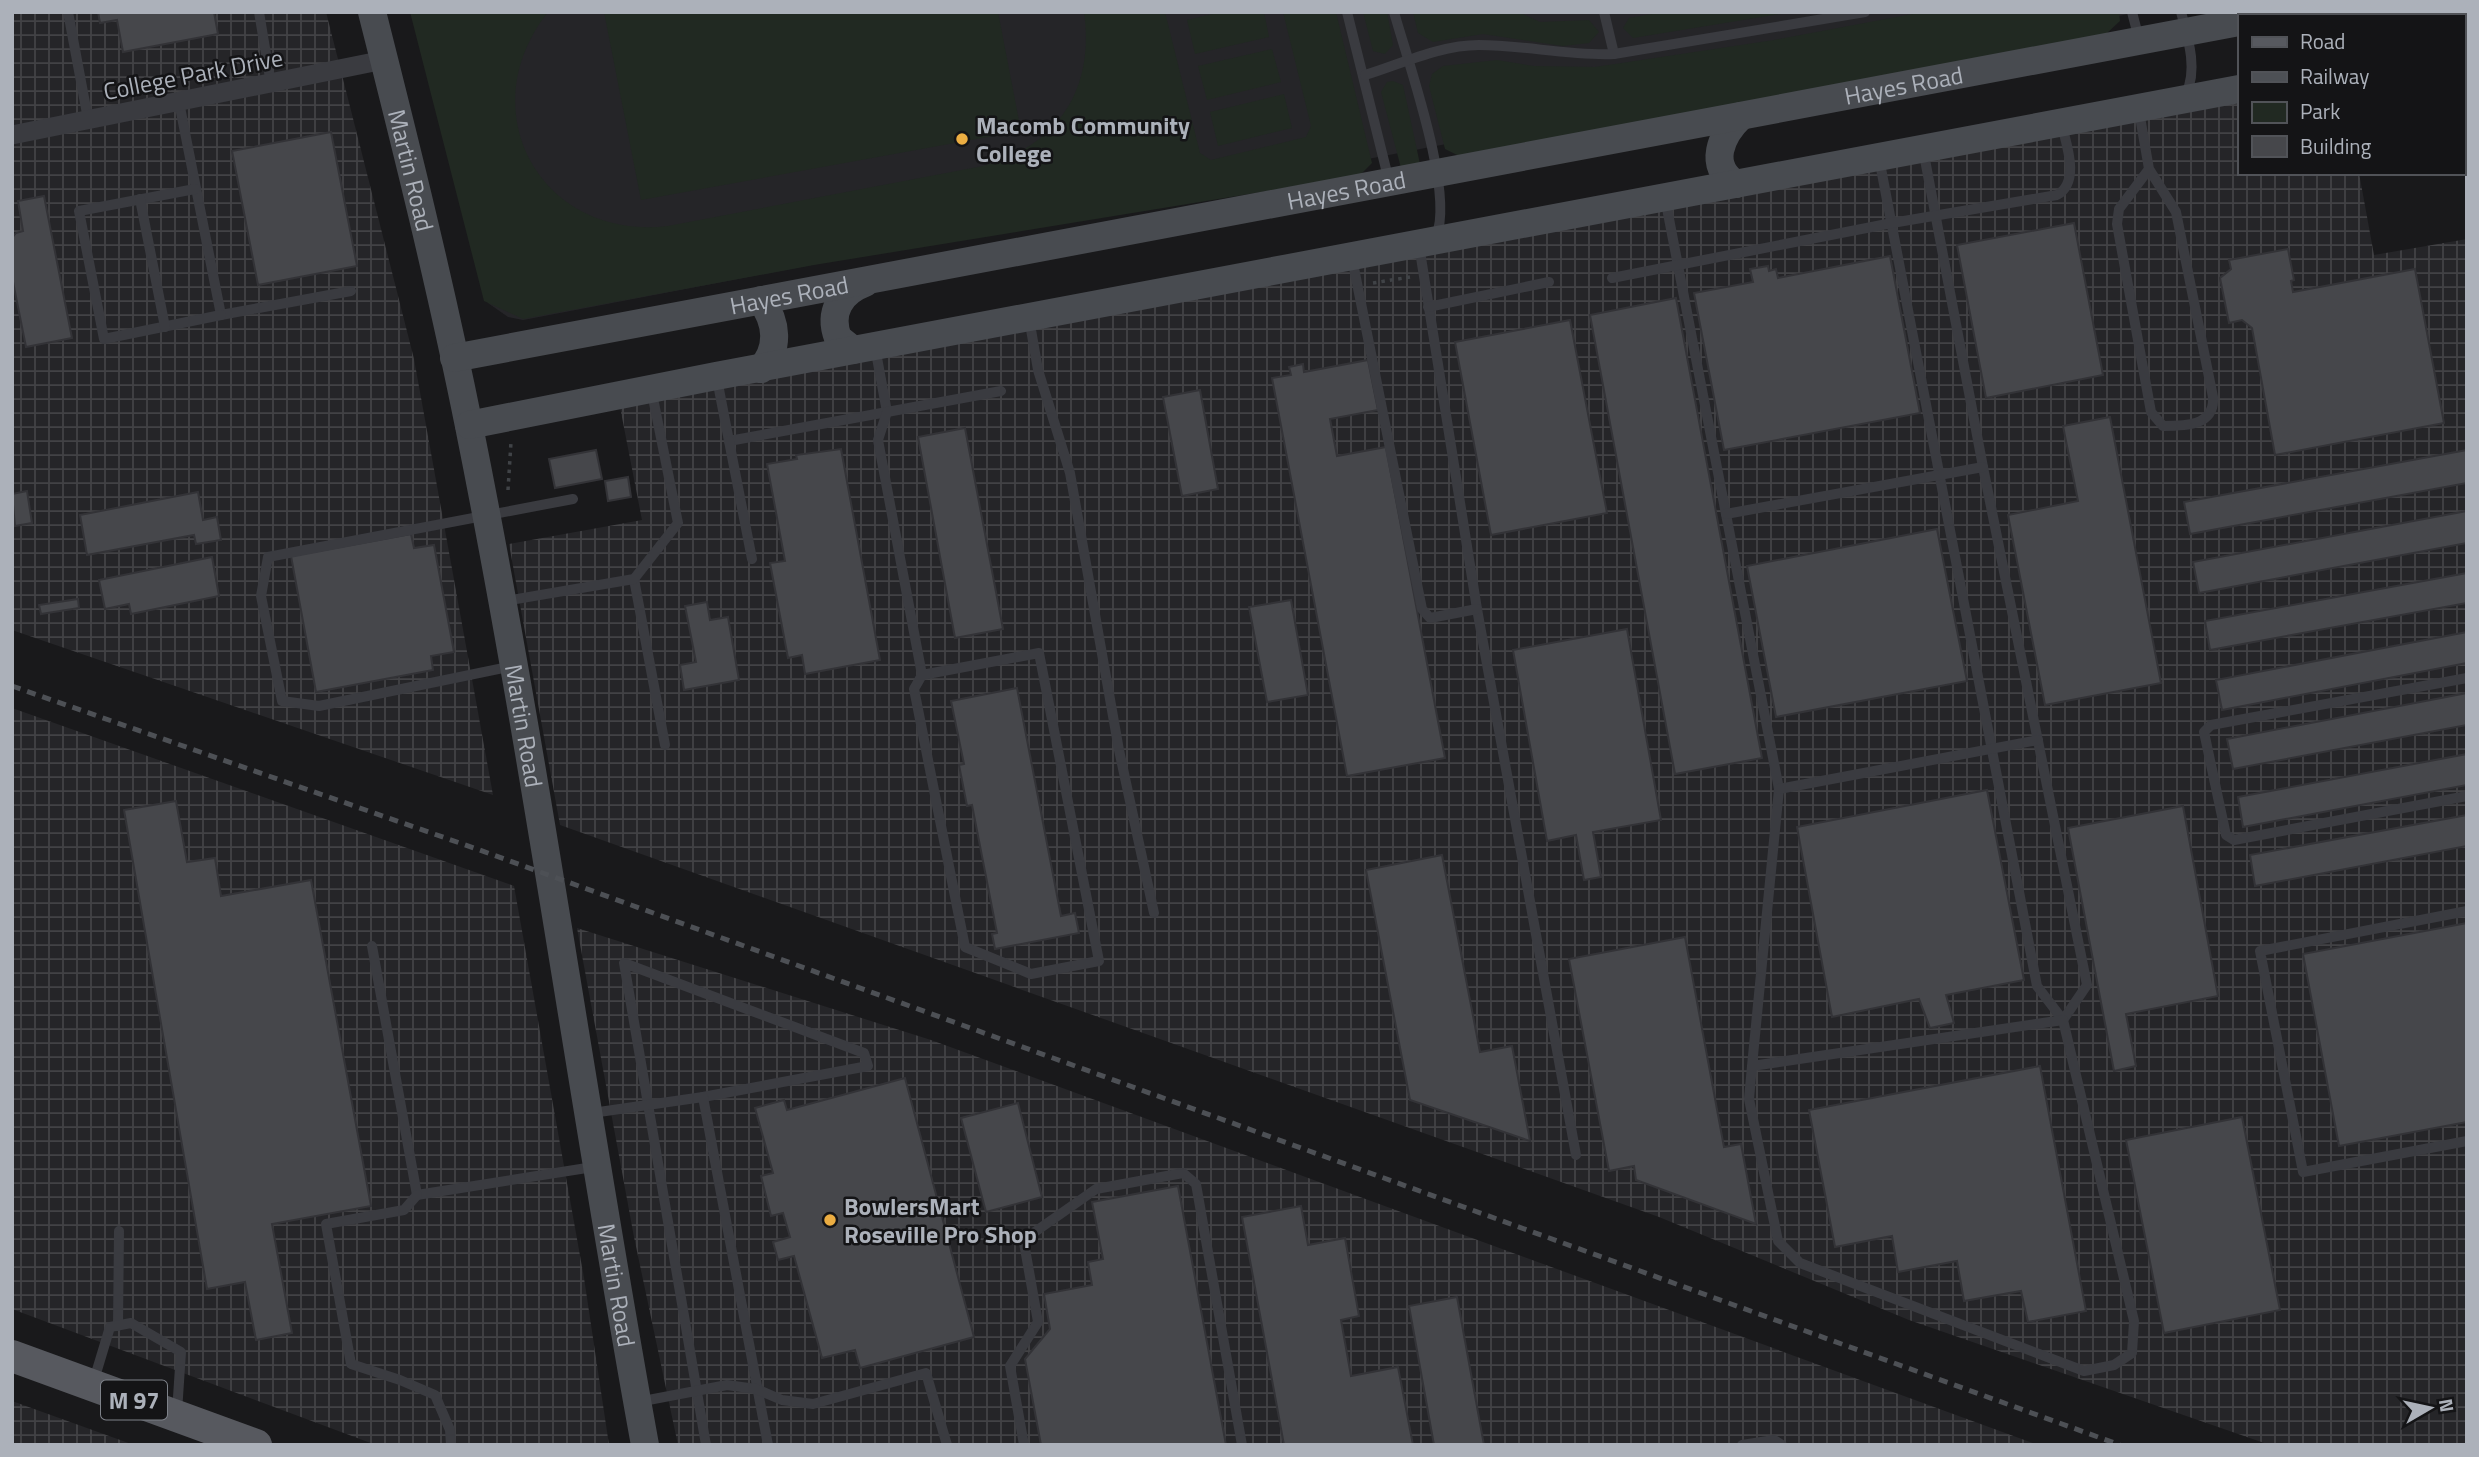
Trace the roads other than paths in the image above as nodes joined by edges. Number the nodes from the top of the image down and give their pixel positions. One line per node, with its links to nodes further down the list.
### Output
1 (68, 12): 22 (lane)
2 (259, 12): 16 (lane)
3 (372, 12): 13 (street, Martin Road)
4 (1347, 12): 15 (lane)
5 (1394, 12): 14 (lane)
6 (1604, 12): 12 (lane)
7 (2132, 12): 11 (lane)
8 (1859, 13): 12 (lane)
9 (2184, 22): 10 (street, Hayes Road); 11 (street, Hayes Road); 18 (lane)
10 (2238, 22)
11 (2139, 41): 21 (street, Hayes Road)
12 (1614, 54): 14 (lane)
13 (384, 60): 16 (street, College Park Drive); 49 (street, Martin Road)
14 (1408, 62): 15 (lane); 28 (lane)
15 (1364, 75): 29 (lane)
16 (271, 84): 19 (street, College Park Drive)
17 (2238, 89): 18 (street)
18 (2181, 100): 20 (street)
19 (179, 102): 22 (street, College Park Drive); 31 (lane)
20 (2138, 107): 23 (street); 27 (lane)
21 (1741, 116): 28 (street, Hayes Road); 30 (street)
22 (88, 119): 24 (street, College Park Drive)
23 (2062, 122): 25 (street); 34 (lane)
24 (12, 135)
25 (1923, 149): 26 (street); 34 (lane)
26 (1879, 157): 30 (street); 35 (lane)
27 (2149, 169): 27 (lane)
28 (1437, 174): 29 (street, Hayes Road); 36 (lane)
29 (1390, 183): 40 (street, Hayes Road)
30 (1736, 184): 32 (street)
31 (195, 188): 33 (lane); 45 (lane)
32 (1665, 198): 36 (street); 38 (lane)
33 (140, 199): 47 (lane); 47 (lane)
34 (1936, 215): 35 (lane); 57 (lane)
35 (1892, 223): 38 (lane); 58 (lane)
36 (1426, 244): 37 (street); 44 (lane)
37 (1352, 257): 46 (street); 65 (lane)
38 (1678, 265): 39 (lane); 60 (lane)
39 (1612, 278)
40 (875, 279): 43 (street, Hayes Road); 48 (street)
41 (1549, 282): 44 (lane)
42 (351, 291): 45 (lane)
43 (761, 300): 49 (street, Hayes Road); 50 (street)
44 (1428, 307): 65 (lane)
45 (221, 315): 47 (lane)
46 (1029, 318): 48 (street); 75 (lane)
47 (165, 327)
48 (864, 349): 50 (street); 54 (lane)
49 (454, 358): 55 (street, Martin Road)
50 (761, 369): 51 (street)
51 (716, 376): 52 (street); 56 (lane)
52 (651, 388): 55 (street); 63 (lane)
53 (1002, 391): 54 (lane)
54 (887, 412): 56 (lane); 67 (lane)
55 (469, 425): 61 (street, Martin Road)
56 (729, 441): 62 (lane)
57 (1983, 467): 58 (lane); 69 (lane)
58 (1939, 475): 60 (lane); 71 (lane)
59 (573, 499): 61 (lane)
60 (1726, 514): 72 (lane)
61 (486, 516): 64 (street, Martin Road); 66 (lane)
62 (752, 559)
63 (634, 579): 64 (lane); 70 (lane)
64 (502, 602): 66 (street, Martin Road)
65 (1477, 609): 83 (lane)
66 (513, 666): 81 (street, Martin Road)
67 (922, 675): 67 (lane)
68 (2467, 678): 73 (lane)
69 (2038, 740): 71 (lane); 77 (lane)
70 (665, 745)
71 (1991, 749): 72 (lane); 77 (lane)
72 (1779, 789): 78 (lane)
73 (2467, 796)
74 (2467, 911): 82 (lane)
75 (1154, 913)
76 (372, 946): 85 (lane)
77 (2063, 1020): 78 (lane); 78 (lane)
78 (1752, 1066)
79 (704, 1097): 80 (lane); 80 (lane); 90 (lane)
80 (649, 1105): 81 (lane); 91 (lane)
81 (588, 1114): 84 (street, Martin Road)
82 (2467, 1141)
83 (1576, 1155)
84 (597, 1166): 85 (lane); 92 (street, Martin Road)
85 (417, 1195): 96 (lane)
86 (119, 1231): 87 (lane)
87 (118, 1326): 89 (lane); 93 (lane)
88 (12, 1356): 89 (main road, M 97)
89 (92, 1385): 93 (main road, M 97)
90 (757, 1389): 91 (lane); 99 (lane); 100 (lane)
91 (696, 1391): 92 (lane); 98 (lane)
92 (637, 1402): 97 (street, Martin Road)
93 (177, 1416): 94 (main road, M 97)
94 (220, 1438): 95 (main road, M 97)
95 (256, 1445)
96 (451, 1445)
97 (645, 1445)
98 (706, 1445)
99 (768, 1445)
100 (947, 1445)
101 (1024, 1445): 102 (lane)
102 (1242, 1445)
103 (1742, 1445): 104 (lane)
104 (1782, 1445)

